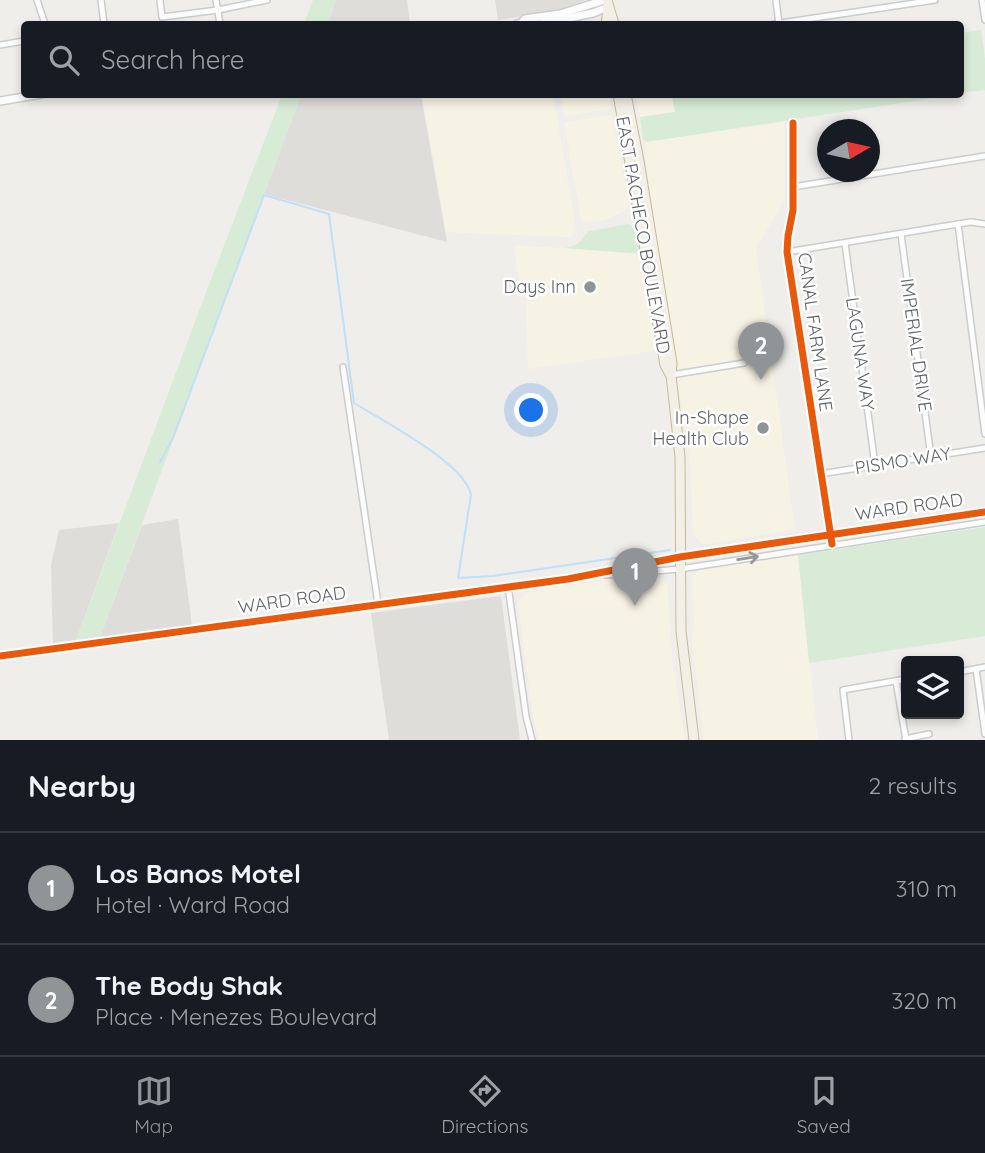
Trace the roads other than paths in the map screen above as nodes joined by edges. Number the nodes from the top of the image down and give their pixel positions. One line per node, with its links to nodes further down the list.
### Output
1 (37, 0): 12 (street)
2 (101, 0): 13 (street)
3 (160, 0): 10 (street)
4 (216, 0): 10 (street)
5 (267, 0): 10 (street)
6 (776, 0): 19 (street)
7 (935, 0): 20 (street)
8 (982, 0): 11 (street)
9 (607, 2): 15 (street); 16 (street); 17 (highway); 18 (highway)
10 (218, 10): 14 (street)
11 (985, 20)
12 (44, 21)
13 (104, 21)
14 (220, 21)
15 (523, 21)
16 (554, 21)
17 (606, 21)
18 (613, 21)
19 (779, 21)
20 (798, 21)
21 (21, 42): 22 (street)
22 (0, 45)
23 (21, 98): 26 (street)
24 (619, 98): 37 (highway, EAST PACHECO BOULEVARD)
25 (627, 98): 37 (highway, EAST PACHECO BOULEVARD)
26 (0, 101)
27 (793, 123): 29 (street, CANAL FARM LANE)
28 (985, 156): 29 (street)
29 (793, 187): 34 (street, CANAL FARM LANE)
30 (958, 224): 31 (street); 32 (street); 38 (street)
31 (985, 224)
32 (901, 234): 33 (street); 40 (street, IMPERIAL DRIVE)
33 (845, 243): 34 (street); 41 (street, LAGUNA WAY)
34 (787, 252): 42 (street, CANAL FARM LANE)
35 (744, 363): 37 (street)
36 (343, 368): 51 (street)
37 (671, 375): 47 (highway, EAST PACHECO BOULEVARD)
38 (985, 434)
39 (985, 448): 40 (street, PISMO WAY)
40 (931, 457): 41 (street, PISMO WAY)
41 (875, 465): 42 (street, PISMO WAY)
42 (820, 474): 45 (street, CANAL FARM LANE)
43 (985, 512): 45 (street, WARD ROAD)
44 (985, 522): 46 (street, WARD ROAD)
45 (830, 534): 46 (street, CANAL FARM LANE); 47 (street, WARD ROAD)
46 (832, 544): 48 (street, WARD ROAD, one-way to 46)
47 (680, 557): 48 (highway, EAST PACHECO BOULEVARD); 49 (street, WARD ROAD)
48 (680, 569): 49 (street, WARD ROAD); 62 (highway, EAST PACHECO BOULEVARD)
49 (589, 576): 50 (street, WARD ROAD)
50 (508, 586): 51 (street, WARD ROAD); 61 (street)
51 (378, 604): 52 (street, WARD ROAD)
52 (0, 656)
53 (985, 667): 54 (street)
54 (976, 669): 55 (street); 59 (street)
55 (964, 671)
56 (901, 680): 57 (street)
57 (896, 681): 60 (street); 63 (street)
58 (929, 734): 60 (street)
59 (985, 734)
60 (905, 739)
61 (531, 740)
62 (694, 740)
63 (849, 740)

